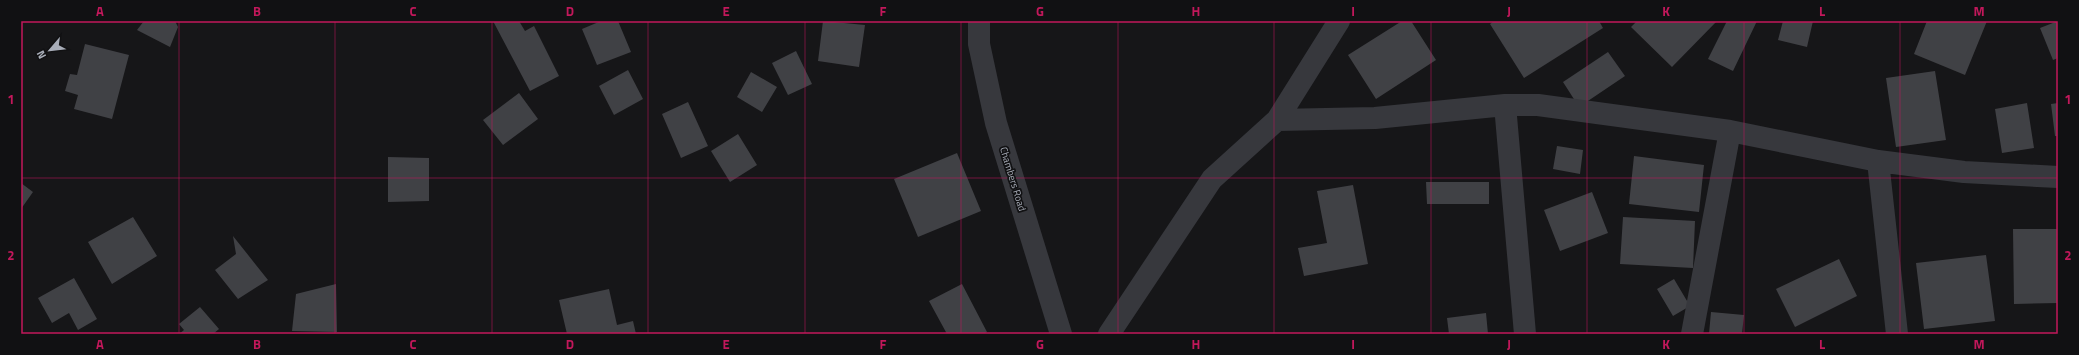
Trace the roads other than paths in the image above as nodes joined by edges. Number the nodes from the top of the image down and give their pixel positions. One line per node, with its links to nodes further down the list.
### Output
1 (978, 21): 8 (street, Chambers Road)
2 (1339, 21): 4 (street)
3 (1505, 105): 4 (street); 5 (street); 10 (street)
4 (1277, 120): 9 (street)
5 (1730, 131): 6 (street); 11 (street)
6 (1878, 161): 7 (street); 12 (street)
7 (2058, 177)
8 (1061, 334)
9 (1109, 334)
10 (1525, 334)
11 (1692, 334)
12 (1897, 334)

